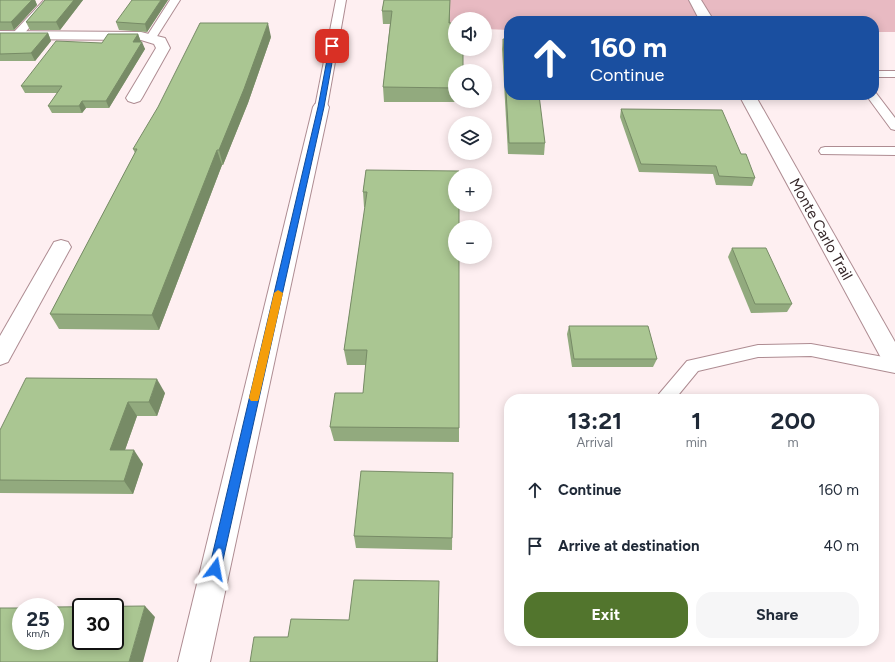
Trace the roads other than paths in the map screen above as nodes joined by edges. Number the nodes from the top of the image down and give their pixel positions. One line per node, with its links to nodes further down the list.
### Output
1 (49, 0): 7 (lane)
2 (175, 0): 8 (lane)
3 (341, 0): 14 (lane)
4 (695, 0): 5 (street)
5 (704, 16)
6 (0, 35): 7 (street)
7 (17, 35): 8 (street)
8 (155, 40): 11 (street)
9 (879, 74): 10 (lane)
10 (895, 74)
11 (134, 98)
12 (750, 100): 20 (street, Monte Carlo Trail)
13 (876, 100): 15 (lane)
14 (321, 107): 23 (street)
15 (895, 126)
16 (825, 151): 17 (lane)
17 (895, 151)
18 (61, 247): 19 (street)
19 (0, 356)
20 (895, 363)
21 (895, 366): 22 (lane)
22 (669, 394)
23 (194, 662)

